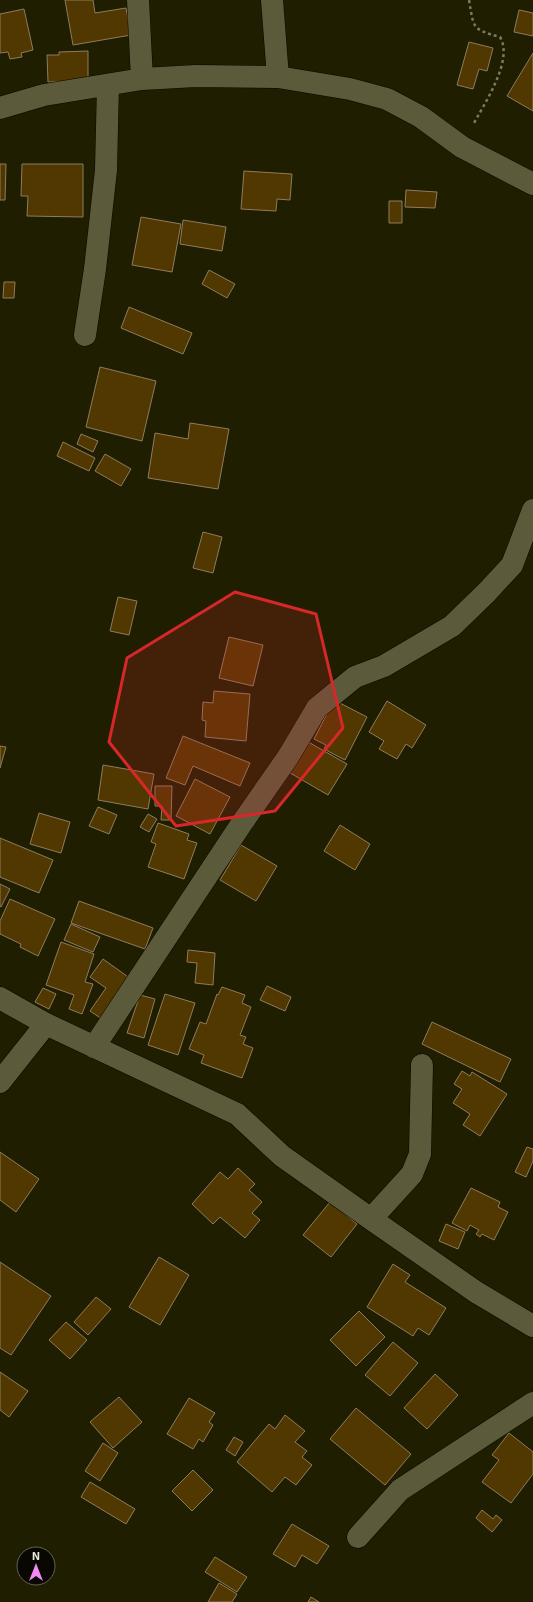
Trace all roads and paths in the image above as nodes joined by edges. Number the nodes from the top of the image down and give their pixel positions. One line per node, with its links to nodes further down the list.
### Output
1 (138, 0): 5 (street)
2 (272, 0): 4 (street)
3 (468, 0): 8 (path)
4 (278, 77): 5 (street); 8 (street)
5 (142, 79): 6 (street)
6 (108, 85): 7 (street); 10 (street)
7 (0, 108)
8 (462, 147): 9 (street)
9 (533, 184)
10 (85, 335)
11 (533, 510): 14 (street)
12 (0, 998): 13 (street)
13 (46, 1024): 14 (street); 16 (street)
14 (94, 1047): 17 (street)
15 (422, 1065): 17 (street)
16 (0, 1082)
17 (371, 1219): 18 (street)
18 (533, 1326)
19 (533, 1403): 20 (street)
20 (358, 1536)

